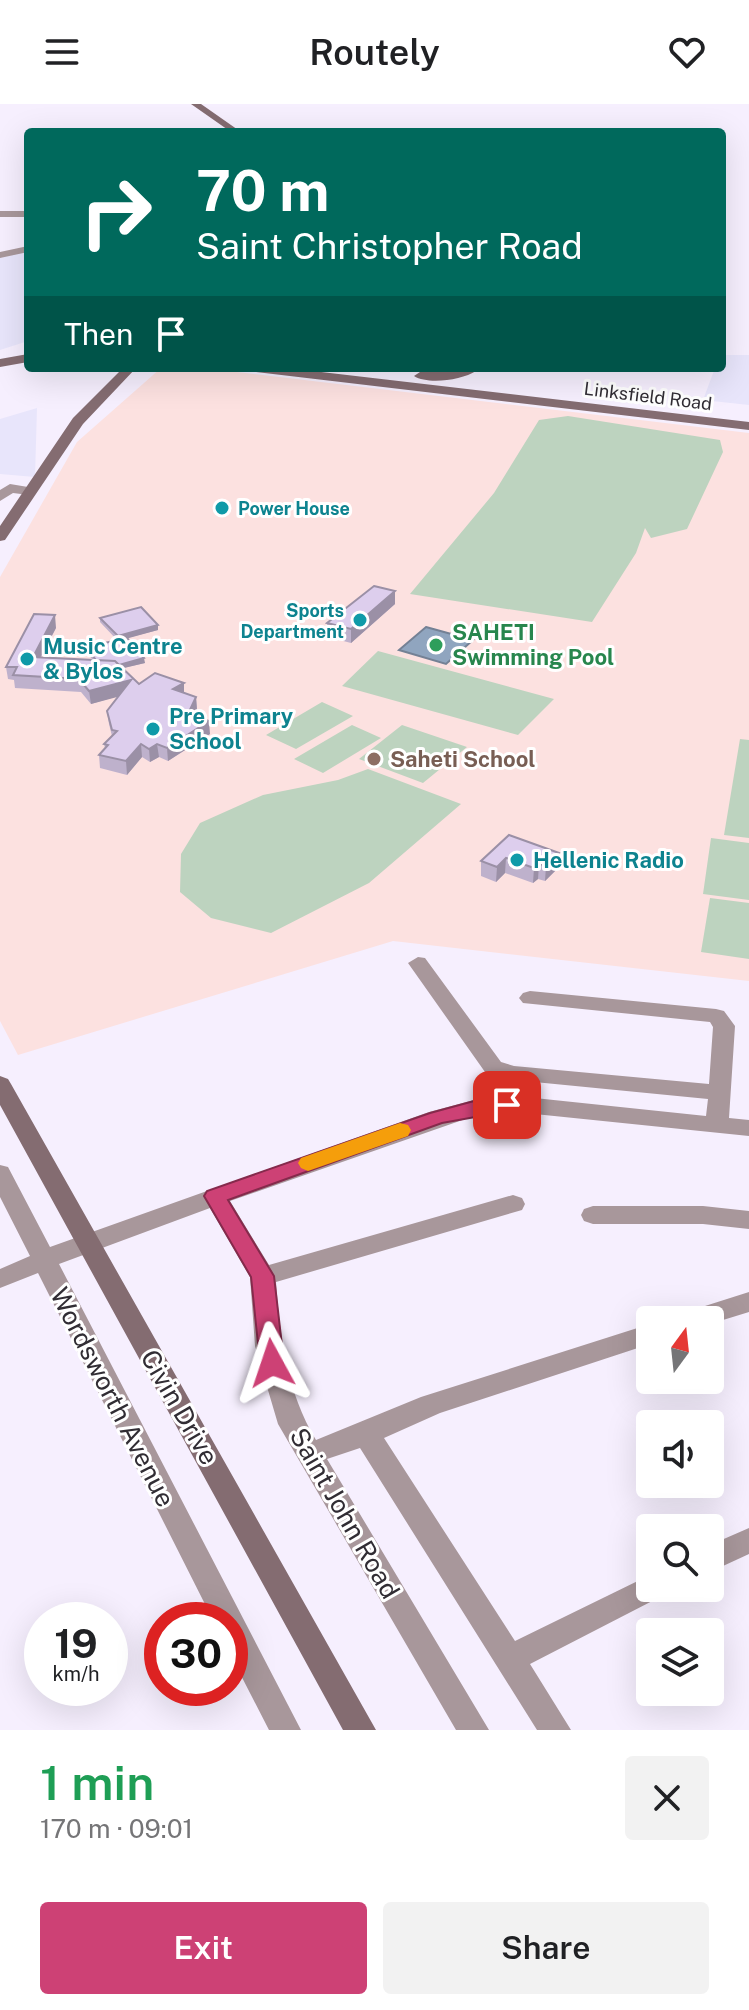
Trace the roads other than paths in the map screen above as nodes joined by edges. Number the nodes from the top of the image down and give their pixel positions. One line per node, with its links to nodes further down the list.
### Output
1 (195, 104): 2 (main road)
2 (231, 128)
3 (0, 214): 4 (street)
4 (24, 214)
5 (24, 247): 6 (street)
6 (0, 252)
7 (24, 353): 8 (main road)
8 (0, 356)
9 (24, 359): 10 (main road)
10 (0, 363)
11 (109, 372): 19 (main road)
12 (126, 372): 19 (main road)
13 (290, 372): 18 (main road, Linksfield Road)
14 (374, 372): 16 (main road, Linksfield Road)
15 (466, 372): 16 (main road)
16 (408, 376): 17 (main road, Linksfield Road)
17 (749, 416)
18 (749, 426)
19 (49, 460): 20 (main road)
20 (29, 491): 21 (street); 22 (main road)
21 (0, 497)
22 (0, 537)
23 (418, 963): 26 (street)
24 (530, 998): 26 (street)
25 (0, 1084): 34 (main road, Civin Drive)
26 (719, 1093): 27 (street)
27 (717, 1125): 28 (street); 30 (street)
28 (749, 1128)
29 (0, 1173): 35 (street, Wordsworth Avenue)
30 (215, 1196): 34 (street); 36 (street, Saint John Road)
31 (513, 1204): 36 (street)
32 (593, 1215): 33 (street)
33 (749, 1220)
34 (85, 1243): 35 (street); 50 (main road, Civin Drive)
35 (43, 1263): 37 (street); 46 (street, Wordsworth Avenue)
36 (263, 1276): 42 (street, Saint John Road)
37 (0, 1279)
38 (749, 1302): 39 (street)
39 (724, 1310)
40 (636, 1339): 41 (street)
41 (366, 1434): 42 (street); 48 (street)
42 (309, 1454): 51 (street, Saint John Road)
43 (749, 1540): 44 (street)
44 (724, 1552)
45 (636, 1595): 48 (street)
46 (219, 1602)
47 (248, 1659): 49 (street, Wordsworth Avenue)
48 (510, 1659): 52 (street)
49 (285, 1730)
50 (360, 1730)
51 (473, 1730)
52 (555, 1730)

